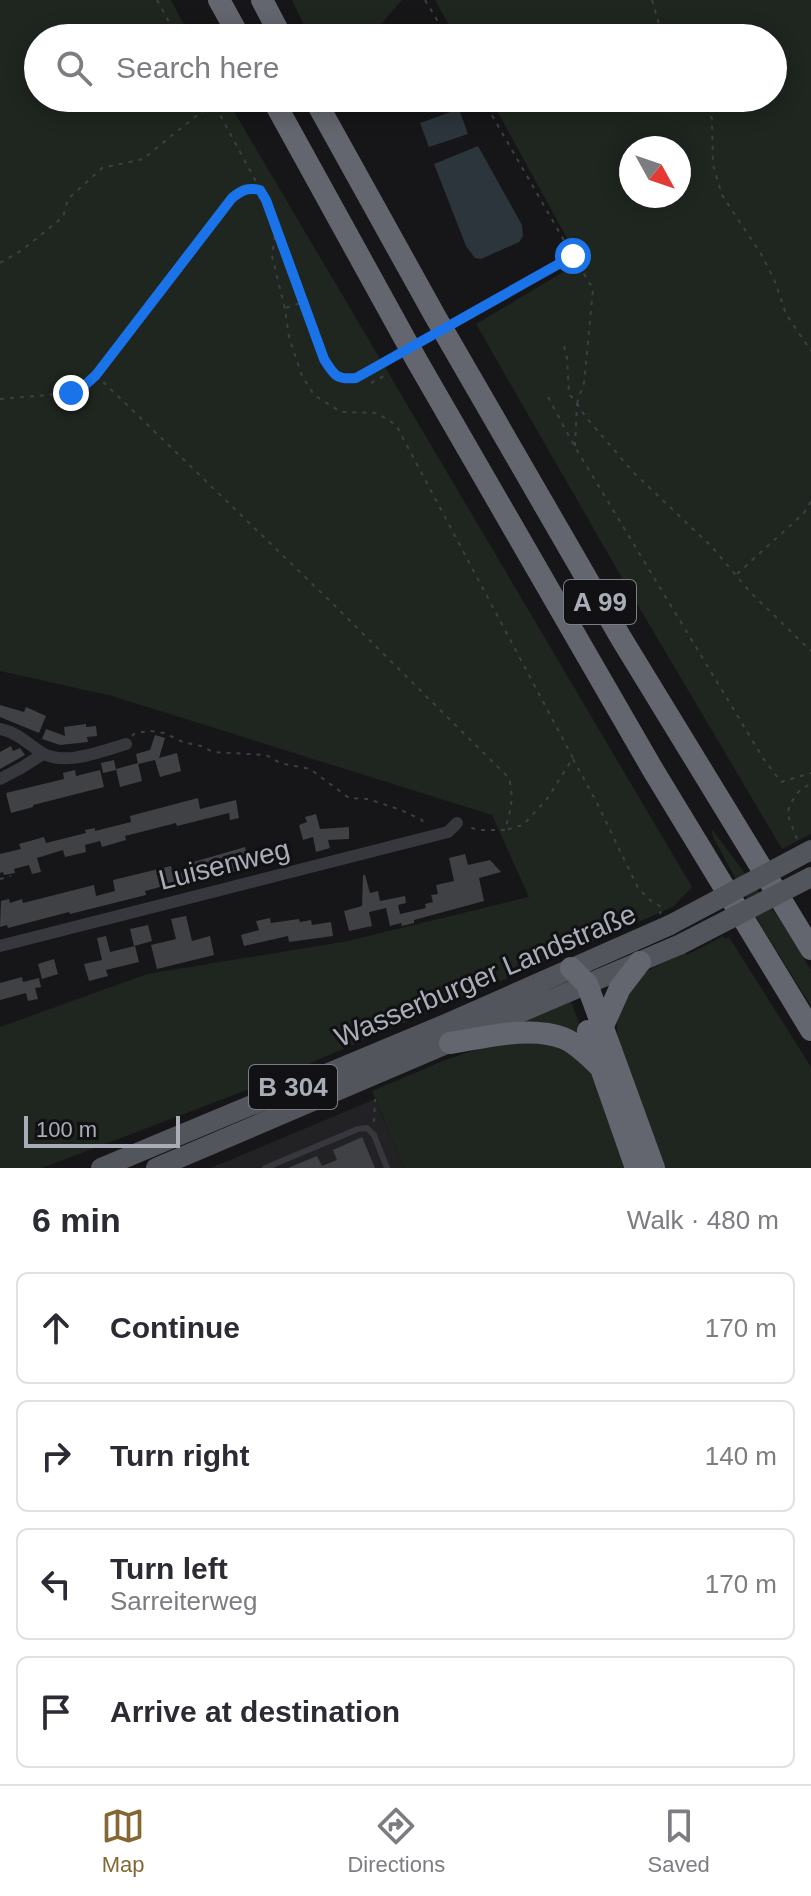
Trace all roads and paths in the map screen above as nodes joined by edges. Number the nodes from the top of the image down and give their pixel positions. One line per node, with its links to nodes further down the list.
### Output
1 (157, 0): 6 (path)
2 (219, 0): 7 (highway)
3 (262, 0): 8 (highway)
4 (425, 0): 9 (path)
5 (652, 0): 10 (path)
6 (170, 24)
7 (232, 24)
8 (275, 24)
9 (440, 24)
10 (659, 24)
11 (202, 112): 20 (path)
12 (219, 112): 17 (path)
13 (280, 112): 55 (highway, A 99)
14 (322, 112): 51 (highway, A 99)
15 (490, 112): 19 (path)
16 (709, 112): 24 (path)
17 (260, 190): 18 (path); 25 (path)
18 (276, 226): 21 (path); 22 (path)
19 (573, 256): 21 (path, bridge); 30 (path)
20 (0, 263)
21 (303, 301): 22 (path)
22 (285, 309): 38 (path)
23 (564, 346): 30 (path)
24 (811, 351)
25 (96, 375): 29 (path); 44 (path)
26 (384, 376): 27 (path)
27 (371, 383)
28 (548, 397): 31 (path)
29 (0, 399)
30 (577, 403): 31 (path); 33 (path)
31 (575, 447): 39 (path)
32 (811, 501): 33 (path)
33 (736, 575): 34 (path)
34 (811, 651)
35 (0, 729): 37 (street)
36 (126, 744): 37 (street); 42 (path)
37 (43, 754): 40 (street)
38 (573, 758): 44 (path); 49 (path)
39 (811, 773)
40 (0, 779)
41 (811, 784): 45 (path)
42 (422, 820)
43 (457, 823): 44 (path); 50 (street, Luisenweg)
44 (505, 830)
45 (804, 845): 49 (main road, B 304, bridge)
46 (11, 876): 48 (path)
47 (811, 877): 52 (main road, Wasserburger Landstraße / B 304, bridge)
48 (0, 879)
49 (665, 920): 53 (main road, Wasserburger Landstraße / B 304)
50 (0, 946)
51 (811, 949)
52 (640, 962): 53 (main road, Wasserburger Landstraße / B 304); 54 (highway)
53 (577, 981): 54 (highway); 56 (main road, Wasserburger Landstraße / B 304); 57 (highway); 61 (main road, Wasserburger Landstraße / B 304)
54 (602, 1028): 66 (highway)
55 (811, 1030)
56 (450, 1043): 57 (highway); 62 (main road, Wasserburger Landstraße / B 304)
57 (601, 1068): 65 (highway)
58 (375, 1099): 59 (path)
59 (374, 1135): 60 (lane); 64 (lane)
60 (275, 1166): 63 (lane)
61 (101, 1168)
62 (156, 1168)
63 (265, 1168)
64 (387, 1168)
65 (636, 1168)
66 (654, 1168)

